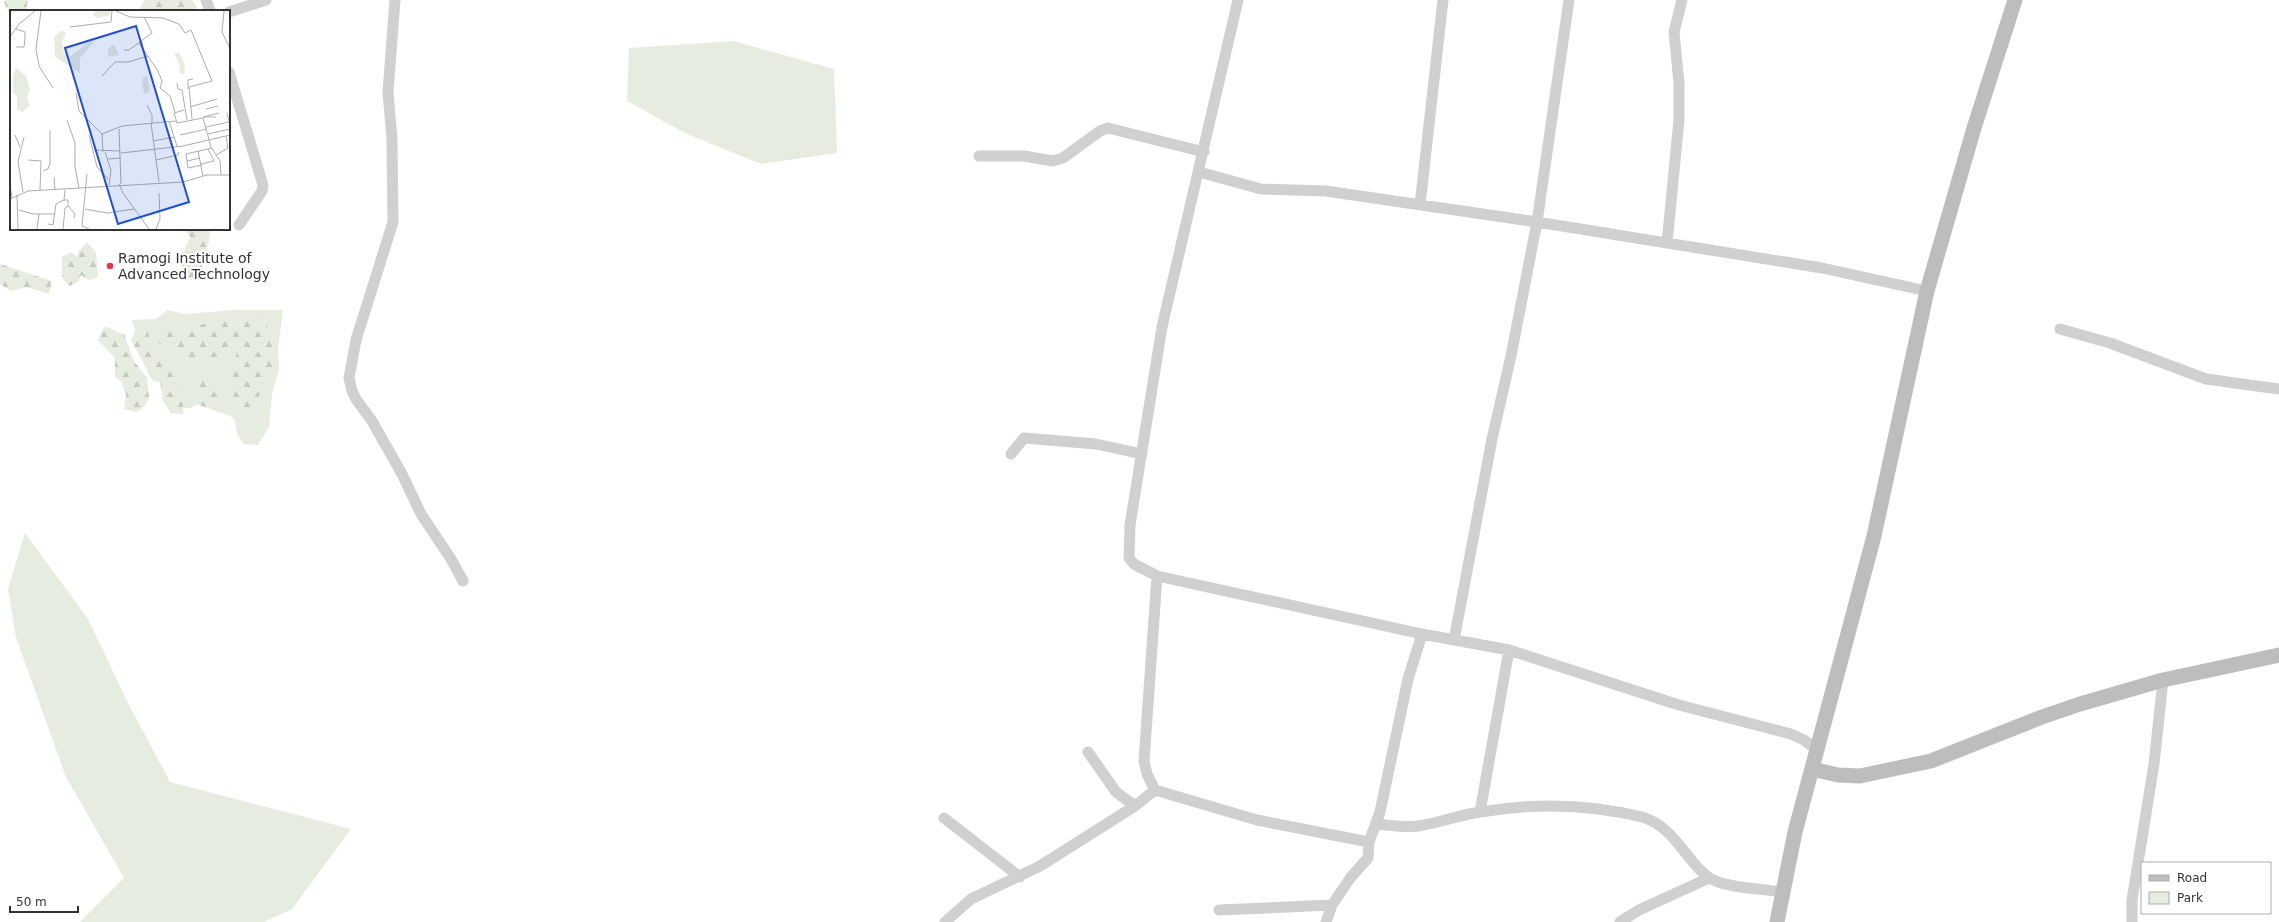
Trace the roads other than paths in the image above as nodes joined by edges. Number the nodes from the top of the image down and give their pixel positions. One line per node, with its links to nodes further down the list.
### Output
1 (206, 0): 9 (street)
2 (266, 0): 10 (street)
3 (395, 0): 25 (street)
4 (1238, 0): 12 (street)
5 (1444, 0): 15 (street)
6 (1569, 0): 16 (street)
7 (1682, 0): 18 (street)
8 (2015, 0): 19 (main road)
9 (210, 10)
10 (230, 12)
11 (230, 75): 17 (street)
12 (1204, 152): 13 (street); 14 (street)
13 (978, 156)
14 (1199, 172): 15 (street); 23 (street)
15 (1420, 205): 16 (street)
16 (1537, 222): 18 (street); 27 (street)
17 (239, 225)
18 (1667, 243): 19 (street)
19 (1927, 291): 31 (main road)
20 (2060, 329): 21 (street)
21 (2279, 389)
22 (1011, 454): 23 (street)
23 (1142, 454): 24 (street)
24 (1157, 576): 26 (street); 34 (street)
25 (463, 581)
26 (1422, 634): 27 (street); 38 (street)
27 (1454, 640): 28 (street)
28 (1509, 650): 31 (street); 36 (street)
29 (2279, 655): 30 (main road)
30 (2163, 680): 33 (main road); 49 (street)
31 (1816, 749): 33 (main road)
32 (1088, 752): 35 (street)
33 (1812, 769): 42 (main road)
34 (1155, 790): 35 (street); 39 (street)
35 (1135, 806): 40 (street)
36 (1480, 812): 38 (street); 41 (street)
37 (944, 818): 40 (street)
38 (1376, 824): 39 (street)
39 (1370, 842): 43 (street)
40 (1020, 877): 45 (street)
41 (1709, 878): 42 (street); 47 (street)
42 (1782, 892): 48 (main road)
43 (1332, 905): 44 (street); 46 (street)
44 (1219, 910)
45 (945, 922)
46 (1326, 922)
47 (1620, 922)
48 (1777, 922)
49 (2132, 922)

